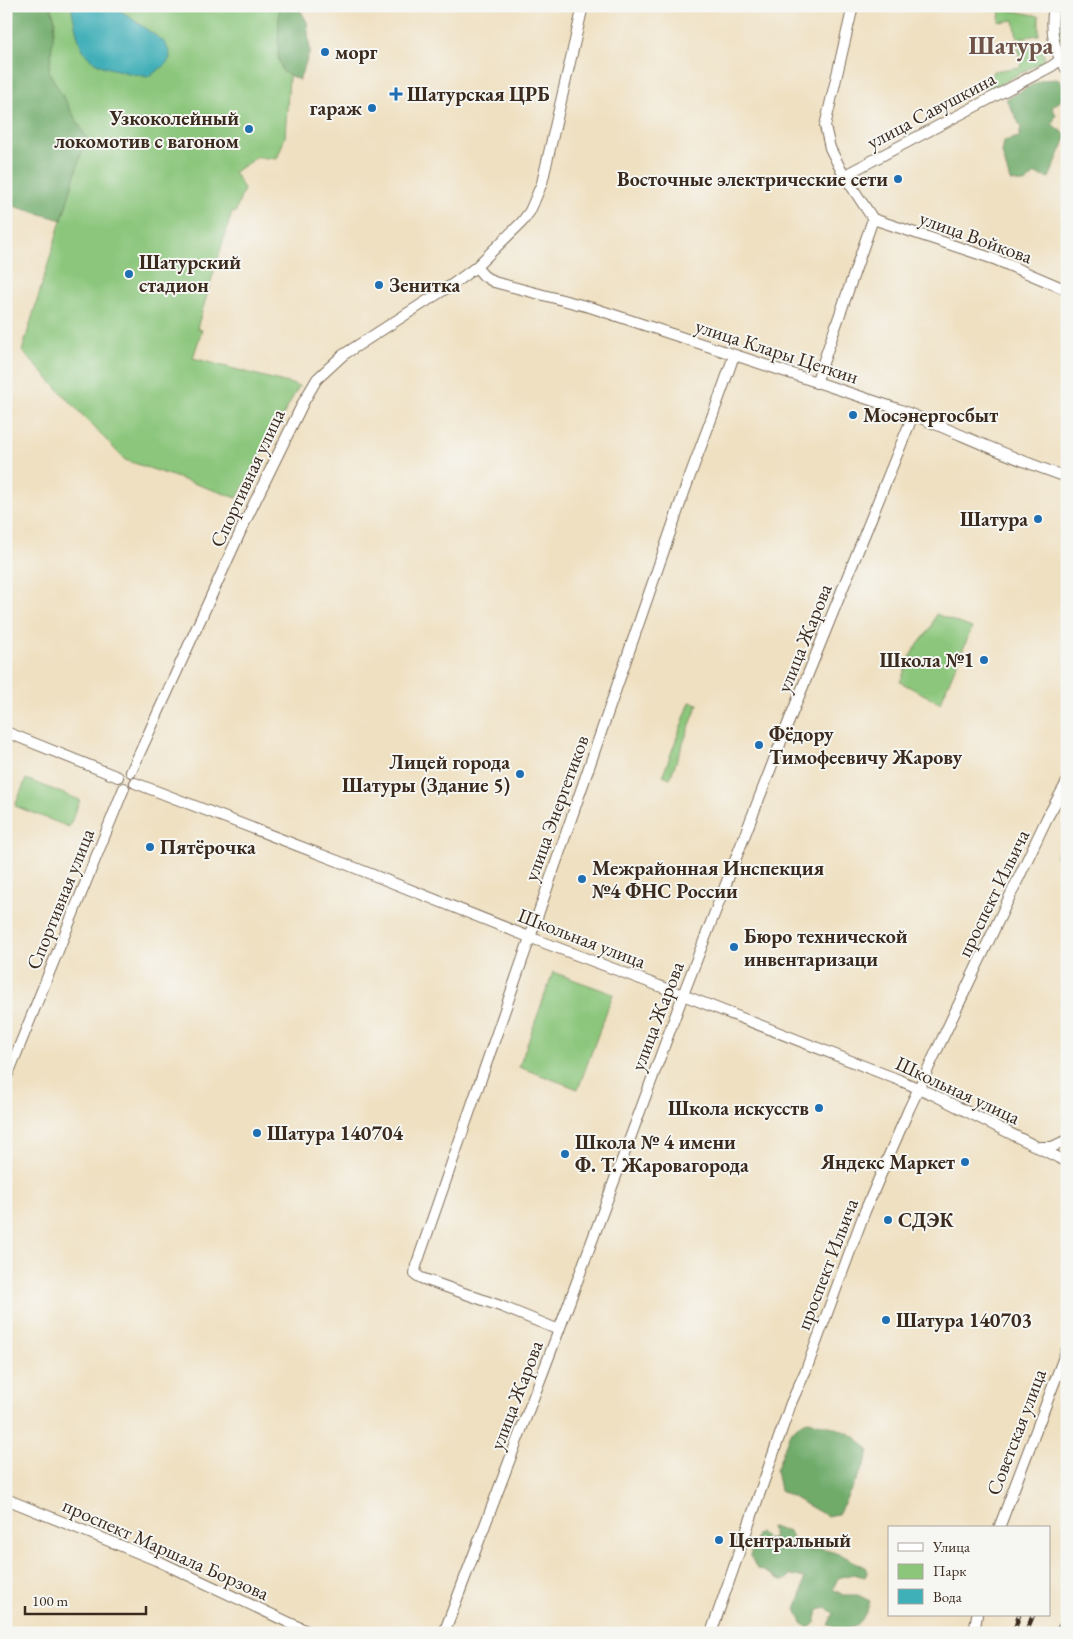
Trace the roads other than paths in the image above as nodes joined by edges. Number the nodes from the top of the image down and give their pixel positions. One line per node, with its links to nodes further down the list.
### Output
1 (583, 6): 8 (street, Спортивная улица)
2 (853, 6): 6 (street)
3 (1051, 7): 4 (street)
4 (1060, 60): 5 (street); 6 (street, улица Савушкина)
5 (1067, 70)
6 (845, 175): 7 (street)
7 (873, 219): 9 (street, улица Войкова); 11 (street)
8 (476, 267): 10 (street, улица Клары Цеткин); 15 (street, Спортивная улица)
9 (1067, 290)
10 (734, 355): 11 (street, улица Клары Цеткин); 20 (street, улица Энергетиков)
11 (816, 383): 12 (street, улица Клары Цеткин)
12 (913, 415): 13 (street, улица Клары Цеткин); 21 (street, улица Жарова)
13 (1067, 476)
14 (6, 732): 16 (street)
15 (131, 772): 16 (street); 18 (street)
16 (118, 777): 19 (street)
17 (1067, 782): 23 (street, проспект Ильича)
18 (135, 783): 19 (street); 20 (street, Школьная улица)
19 (124, 788): 22 (street, Спортивная улица)
20 (529, 937): 21 (street, Школьная улица); 27 (street, улица Энергетиков)
21 (683, 995): 23 (street, Школьная улица); 27 (street, улица Жарова)
22 (6, 1079)
23 (918, 1089): 25 (street, Школьная улица); 34 (street, проспект Ильича)
24 (1067, 1140): 25 (street)
25 (1039, 1147): 26 (street, Школьная улица)
26 (1067, 1162)
27 (559, 1330): 33 (street, улица Жарова)
28 (1067, 1349): 30 (street, Советская улица)
29 (6, 1499): 32 (street, проспект Маршала Борзова)
30 (1000, 1526)
31 (977, 1616): 35 (street)
32 (311, 1633)
33 (444, 1633)
34 (711, 1633)
35 (974, 1633)

